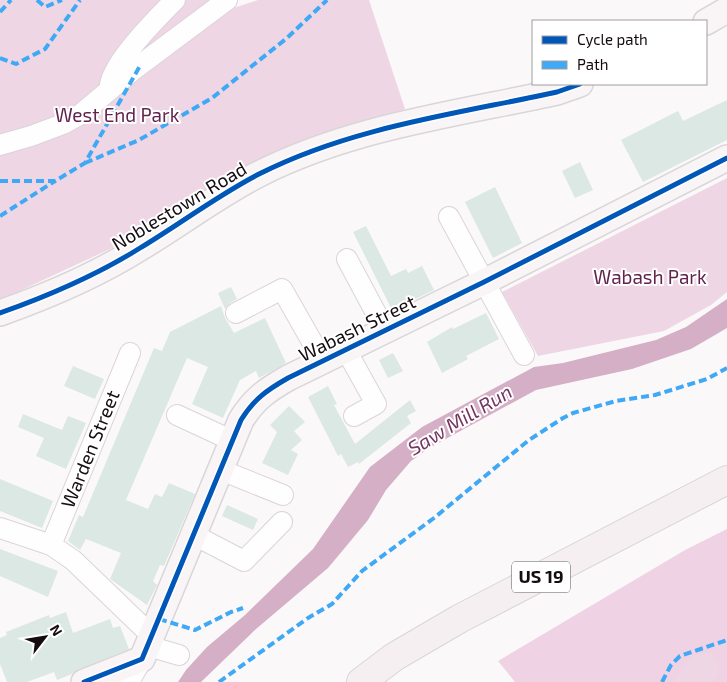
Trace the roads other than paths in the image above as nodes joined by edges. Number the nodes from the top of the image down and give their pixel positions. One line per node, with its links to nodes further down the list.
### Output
1 (175, 0): 6 (street)
2 (227, 0): 6 (street)
3 (727, 10): 4 (main road)
4 (707, 21)
5 (577, 85): 12 (main road, Noblestown Road)
6 (109, 91): 7 (street)
7 (0, 145)
8 (727, 158): 11 (main road, Wabash Street)
9 (450, 217): 11 (street)
10 (347, 259): 14 (street)
11 (484, 282): 14 (main road, Wabash Street); 17 (street)
12 (0, 313)
13 (236, 313): 18 (street)
14 (385, 330): 15 (main road, Wabash Street)
15 (346, 350): 18 (main road, Wabash Street); 20 (street)
16 (130, 353): 29 (street, Warden Street)
17 (524, 355)
18 (323, 361): 21 (main road, Wabash Street)
19 (177, 415): 21 (street)
20 (354, 416)
21 (233, 441): 22 (main road, Wabash Street)
22 (221, 470): 24 (street); 28 (main road, Wabash Street)
23 (727, 480): 34 (highway, US 19)
24 (283, 495)
25 (727, 501): 35 (highway, US 19)
26 (282, 522): 28 (street)
27 (0, 528): 29 (street)
28 (194, 535): 30 (main road, Wabash Street)
29 (51, 545): 30 (street)
30 (147, 647): 31 (street); 32 (main road); 33 (street, Wabash Street)
31 (179, 655)
32 (84, 682)
33 (129, 682)
34 (361, 682)
35 (392, 682)

